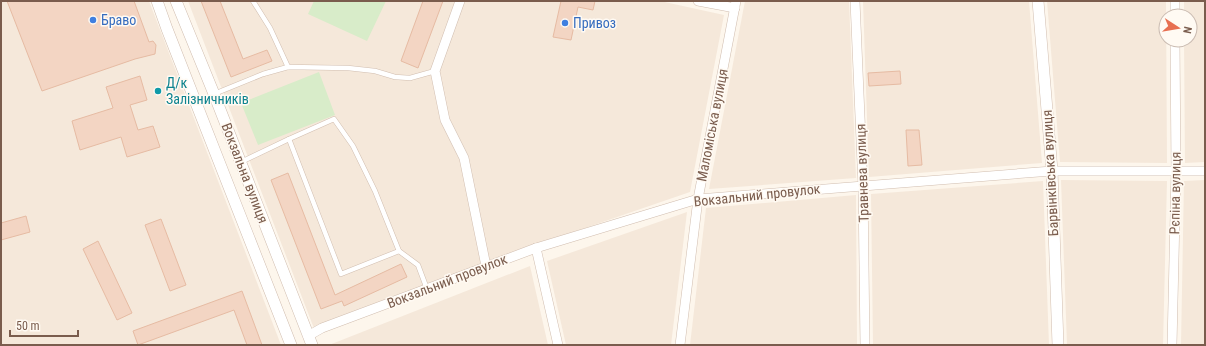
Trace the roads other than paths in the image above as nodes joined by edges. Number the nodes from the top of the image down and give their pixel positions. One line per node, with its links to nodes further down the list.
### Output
1 (157, 1): 25 (street, Вокзальна вулиця)
2 (176, 1): 12 (street, Вокзальна вулиця)
3 (253, 1): 10 (lane)
4 (460, 1): 11 (street)
5 (698, 1): 8 (street)
6 (855, 1): 18 (street, Травнева вулиця)
7 (1038, 1): 15 (street, Барвінківська вулиця)
8 (736, 4): 19 (street, Маломіська вулиця)
9 (1175, 48): 17 (street, Рєпіна вулиця)
10 (288, 68): 11 (lane); 12 (lane)
11 (435, 70): 22 (street)
12 (214, 94): 14 (street, Вокзальна вулиця)
13 (289, 138): 14 (lane); 21 (lane); 21 (lane)
14 (241, 162): 24 (street, Вокзальна вулиця)
15 (1052, 171): 17 (street, Вокзальний провулок); 18 (street, Вокзальний провулок); 29 (street, Барвінківська вулиця)
16 (1205, 171): 17 (street, Вокзальний провулок)
17 (1176, 172): 30 (street, Рєпіна вулиця)
18 (863, 186): 19 (street, Вокзальний провулок); 28 (street, Травнева вулиця)
19 (698, 199): 20 (street, Вокзальний провулок); 27 (street, Маломіська вулиця)
20 (536, 248): 22 (street, Вокзальний провулок); 26 (street)
21 (399, 251): 23 (lane)
22 (486, 266): 23 (street, Вокзальний провулок)
23 (427, 290): 24 (street, Вокзальний провулок)
24 (310, 340)
25 (291, 345)
26 (558, 345)
27 (680, 345)
28 (865, 345)
29 (1058, 345)
30 (1172, 345)

